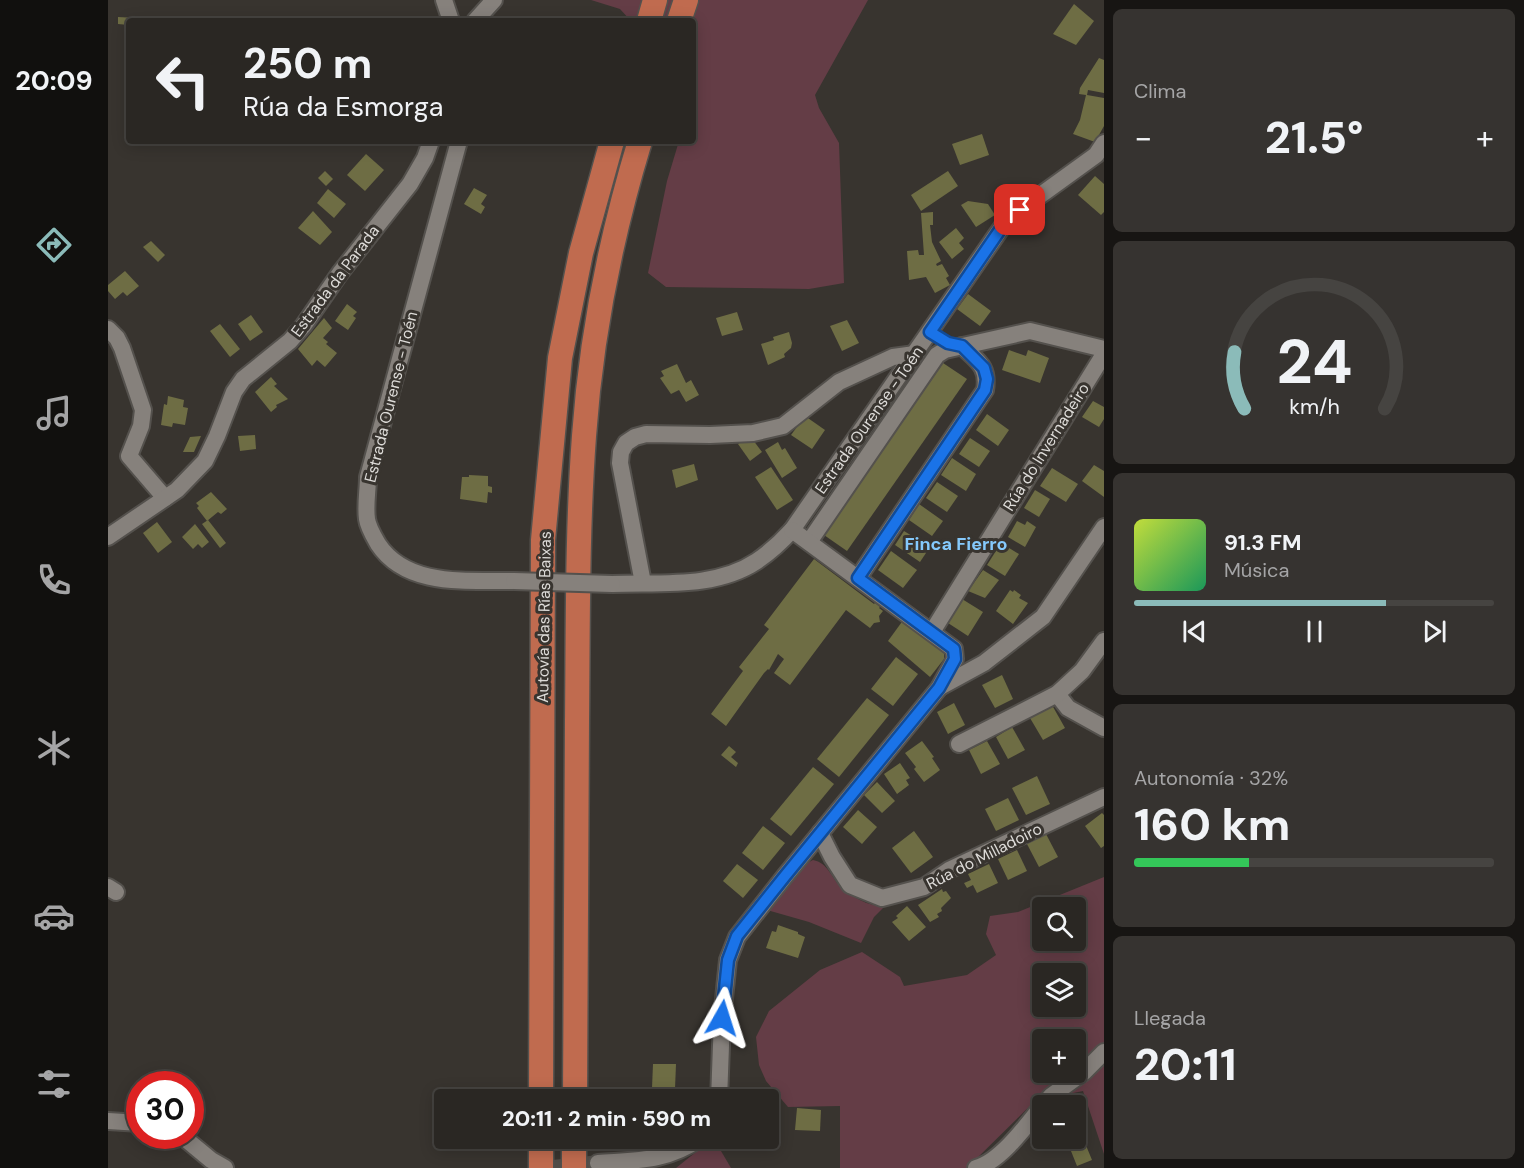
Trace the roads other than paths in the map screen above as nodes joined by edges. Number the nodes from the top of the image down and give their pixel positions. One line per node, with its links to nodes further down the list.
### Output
1 (444, 0): 5 (street)
2 (494, 0): 6 (street)
3 (656, 0): 7 (highway)
4 (686, 0): 8 (highway)
5 (450, 18)
6 (478, 18)
7 (650, 18)
8 (680, 18)
9 (1104, 143): 15 (street, Estrada Ourense - Toén)
10 (430, 144): 21 (street, Estrada da Parada)
11 (458, 144): 28 (street, Estrada Ourense - Toén, bridge)
12 (611, 144): 38 (highway, Autovía das Rías Baixas)
13 (639, 144): 39 (highway, Autovía das Rías Baixas)
14 (108, 329): 21 (street)
15 (930, 332): 16 (street); 18 (street, Estrada Ourense - Toén)
16 (962, 346): 17 (street); 22 (street); 27 (street)
17 (1104, 349)
18 (915, 354): 20 (street, Estrada Ourense - Toén); 28 (street)
19 (1104, 354): 29 (street, Rúa do Invernadeiro)
20 (822, 488): 22 (street); 24 (street, Estrada Ourense - Toén)
21 (165, 498): 25 (street, Estrada da Parada)
22 (839, 499): 26 (street)
23 (1104, 527): 31 (street)
24 (792, 530): 26 (street); 28 (street, Estrada Ourense - Toén)
25 (108, 537)
26 (809, 542): 27 (street)
27 (858, 578): 29 (street)
28 (643, 583)
29 (932, 632): 31 (street)
30 (1104, 641): 32 (street)
31 (939, 688): 36 (street)
32 (1057, 694): 33 (street); 34 (street)
33 (1104, 728)
34 (959, 744)
35 (1104, 797): 36 (street, Rúa do Milladoiro)
36 (820, 833): 40 (street)
37 (1104, 1052): 41 (street)
38 (541, 1089)
39 (575, 1089)
40 (719, 1089)
41 (1052, 1095)
42 (1032, 1118): 54 (street)
43 (108, 1121): 44 (street)
44 (126, 1122)
45 (197, 1149): 51 (street)
46 (541, 1149): 52 (highway)
47 (574, 1149): 53 (highway)
48 (685, 1149): 49 (street)
49 (666, 1162): 50 (street)
50 (598, 1163)
51 (225, 1168)
52 (541, 1168)
53 (574, 1168)
54 (976, 1168)

